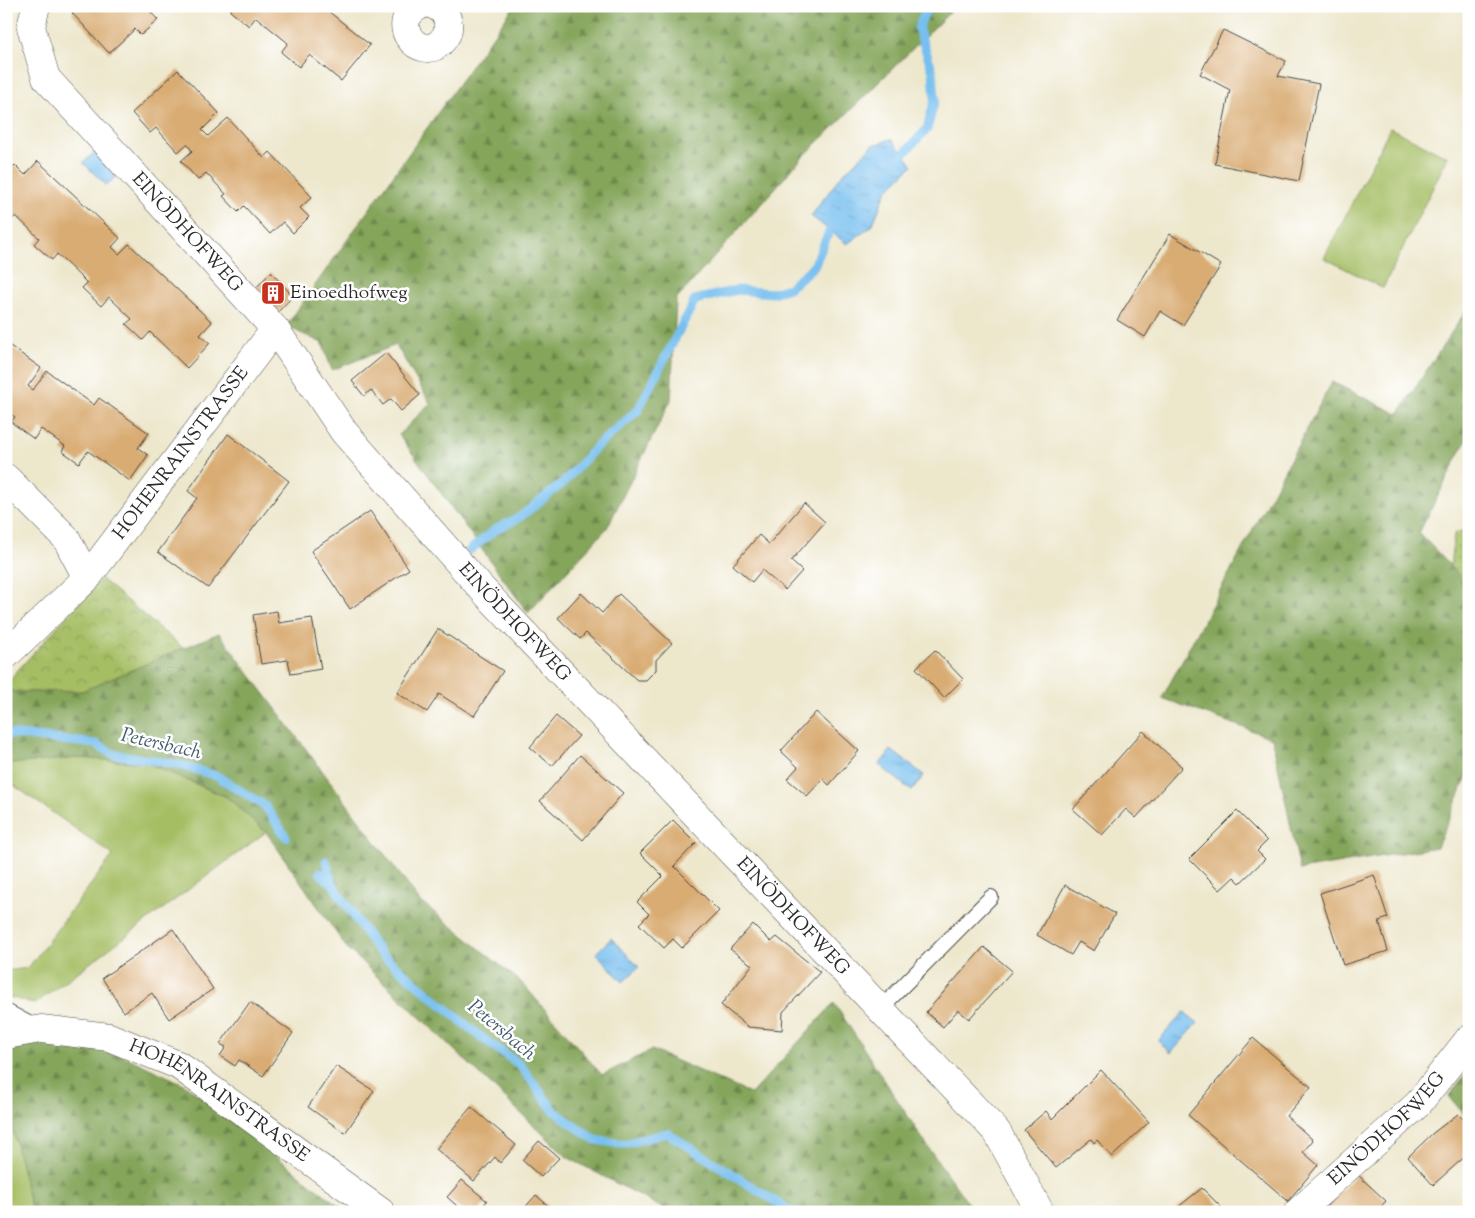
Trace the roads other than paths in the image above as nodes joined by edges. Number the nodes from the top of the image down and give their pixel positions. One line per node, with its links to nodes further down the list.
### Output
1 (36, 6): 2 (street, EINÖDHOFWEG)
2 (275, 329): 4 (street, HOHENRAINSTRASSE); 7 (street, EINÖDHOFWEG)
3 (6, 478): 4 (street)
4 (87, 578): 5 (street, HOHENRAINSTRASSE)
5 (10, 643)
6 (991, 897): 7 (lane)
7 (880, 1009): 13 (street, EINÖDHOFWEG)
8 (6, 1011): 9 (lane, HOHENRAINSTRASSE)
9 (41, 1029): 10 (street, HOHENRAINSTRASSE); 12 (street, HOHENRAINSTRASSE)
10 (6, 1035)
11 (1469, 1039): 14 (street, EINÖDHOFWEG)
12 (381, 1212)
13 (1040, 1212)
14 (1298, 1212)

